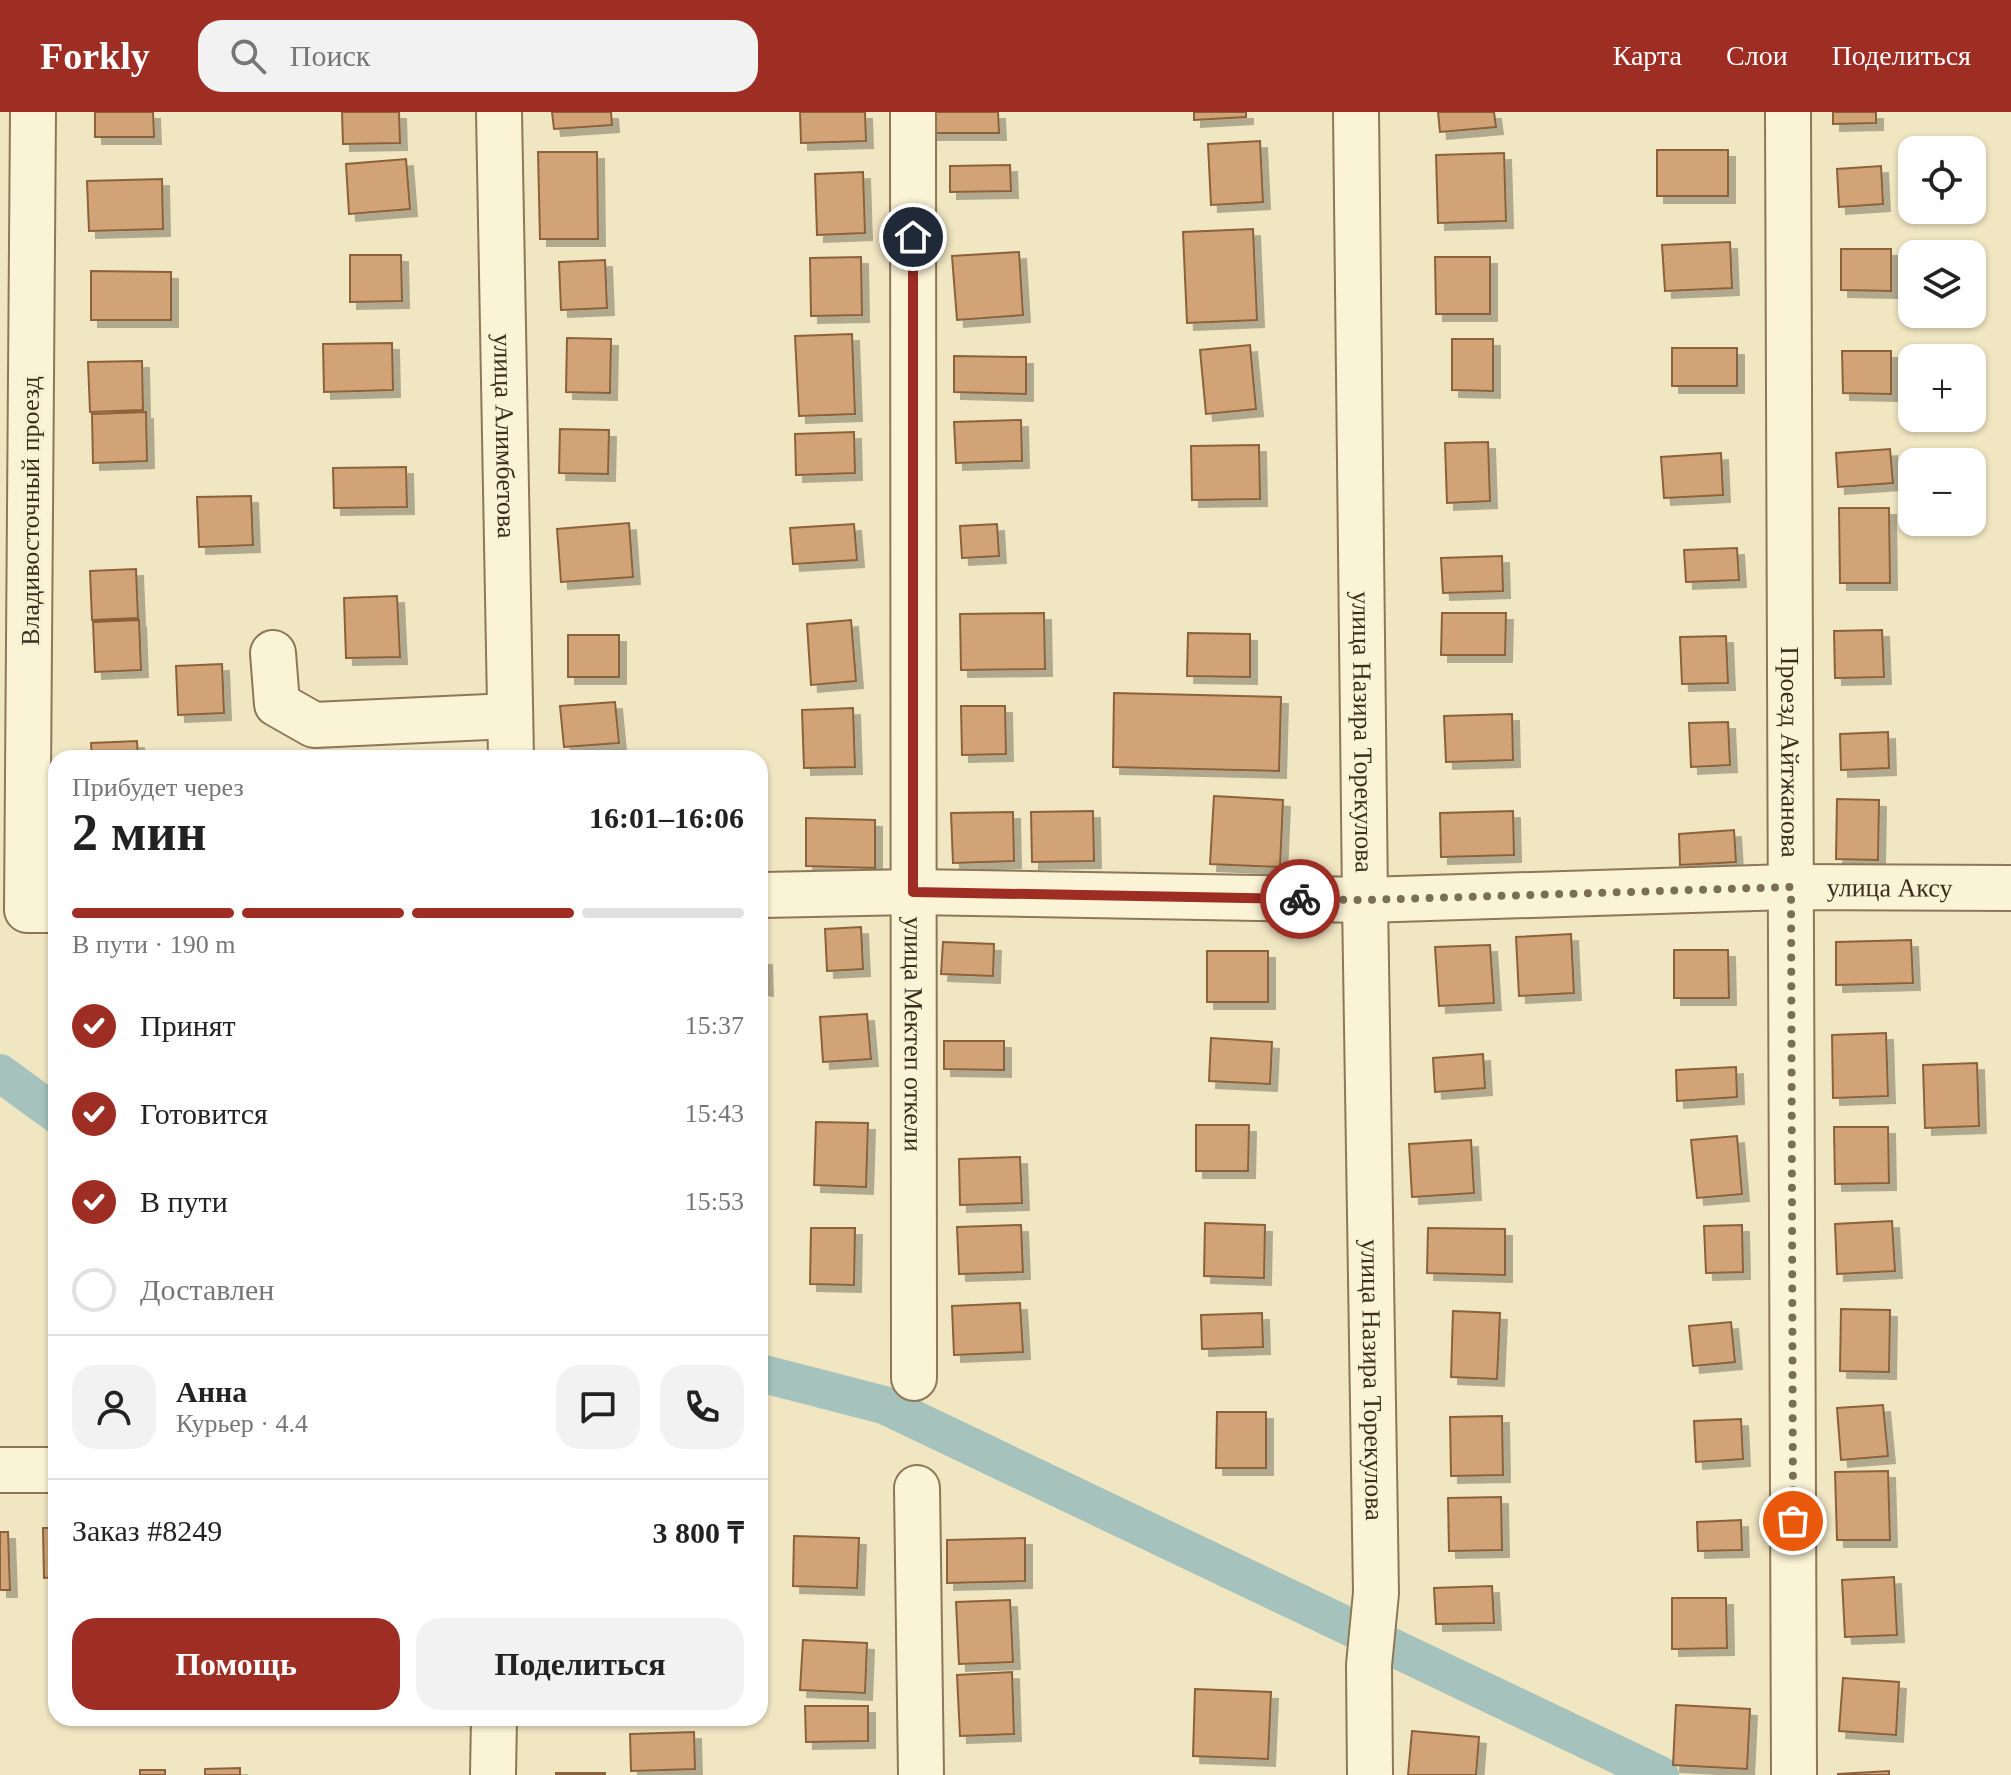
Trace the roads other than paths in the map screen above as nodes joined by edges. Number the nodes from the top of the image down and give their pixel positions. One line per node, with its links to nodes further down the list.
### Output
1 (33, 112): 13 (street, Владивосточный проезд)
2 (499, 112): 7 (street, улица Алимбетова)
3 (913, 112): 10 (street, улица Мектеп откели)
4 (1356, 112): 12 (street, улица Назира Торекулова)
5 (1788, 112): 8 (street, Проезд Айтжанова)
6 (273, 653): 7 (street)
7 (510, 737)
8 (1791, 887): 9 (street, улица Аксу); 12 (street, улица Аксу); 22 (street, Проезд Айтжанова)
9 (2011, 888)
10 (913, 892): 11 (street, улица Аксу); 12 (street, улица Аксу); 14 (street, улица Мектеп откели)
11 (768, 895)
12 (1365, 900): 21 (street, улица Назира Торекулова)
13 (42, 910)
14 (914, 1378)
15 (0, 1470): 16 (street)
16 (48, 1470)
17 (917, 1488): 20 (street)
18 (494, 1726): 19 (street)
19 (493, 1775)
20 (921, 1775)
21 (1370, 1775)
22 (1794, 1775)

